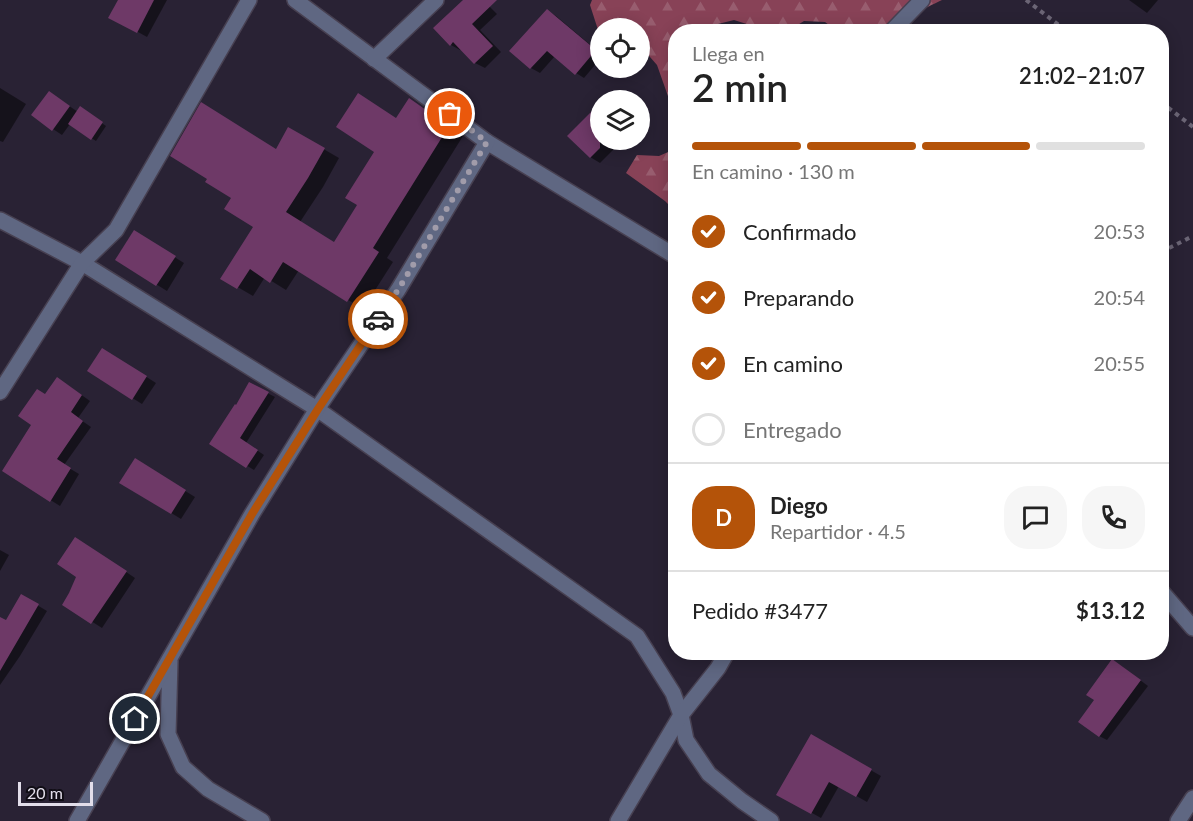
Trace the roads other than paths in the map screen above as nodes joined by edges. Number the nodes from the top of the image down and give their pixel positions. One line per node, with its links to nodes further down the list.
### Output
1 (249, 0): 10 (street)
2 (295, 0): 6 (street)
3 (436, 0): 6 (street)
4 (922, 0): 5 (street)
5 (899, 24)
6 (374, 59): 7 (street)
7 (487, 142): 9 (street); 12 (street)
8 (0, 220): 10 (street)
9 (668, 249)
10 (82, 263): 11 (street); 12 (street)
11 (0, 392)
12 (318, 409): 15 (street); 17 (street)
13 (1169, 600): 14 (street)
14 (1193, 628)
15 (170, 658): 19 (street); 20 (street)
16 (722, 660): 17 (street)
17 (681, 716): 21 (street); 22 (street)
18 (1193, 798): 23 (street)
19 (77, 821)
20 (262, 821)
21 (618, 821)
22 (771, 821)
23 (1178, 821)

